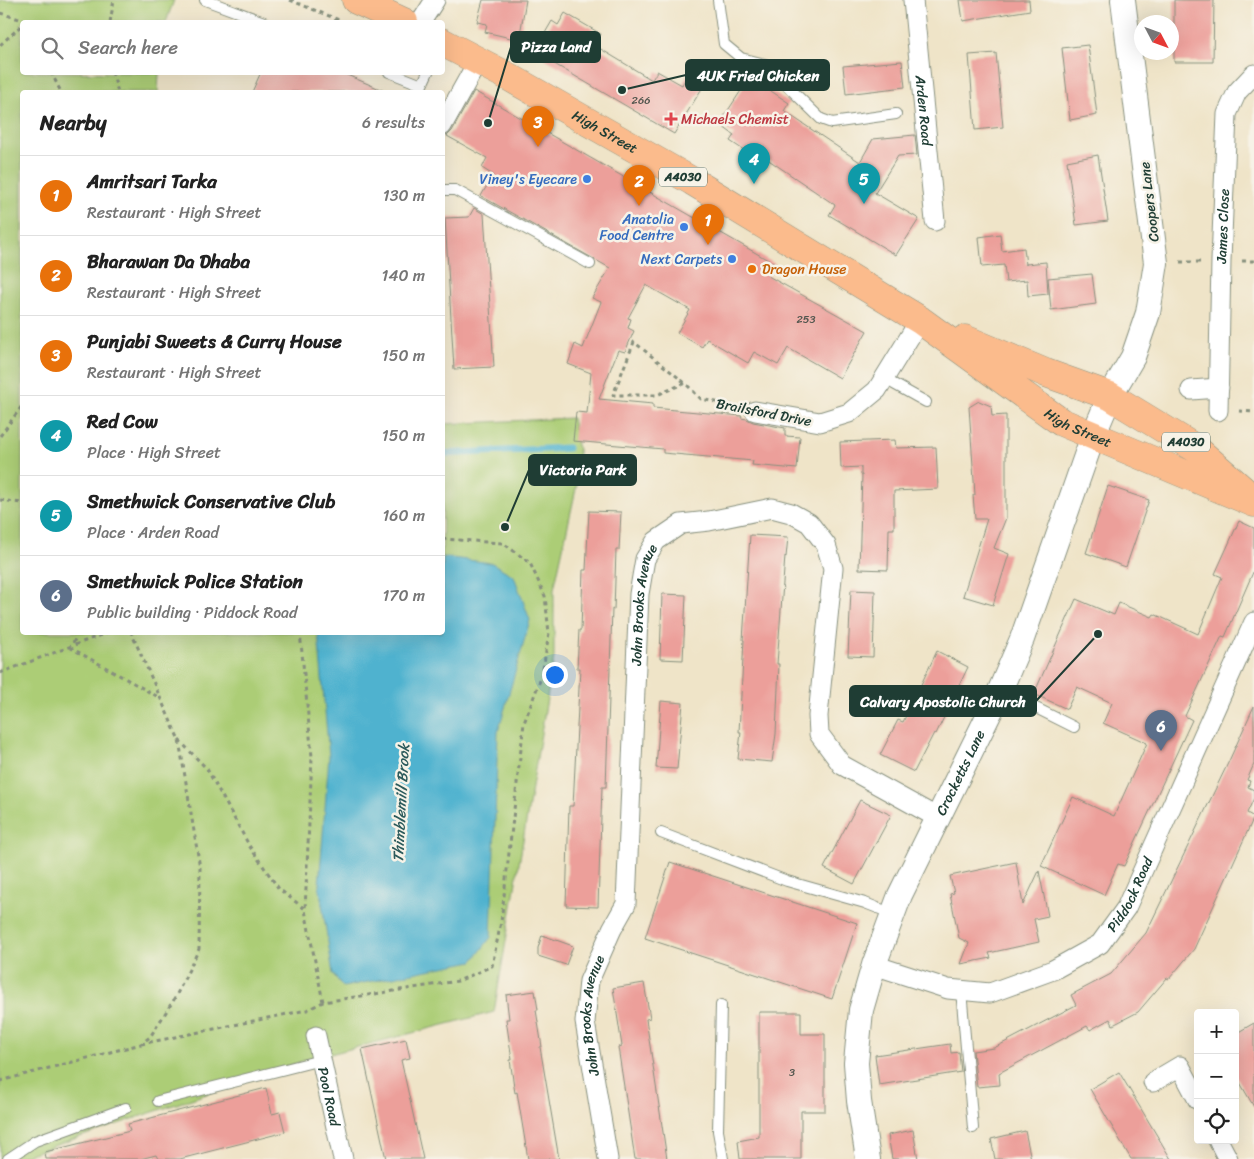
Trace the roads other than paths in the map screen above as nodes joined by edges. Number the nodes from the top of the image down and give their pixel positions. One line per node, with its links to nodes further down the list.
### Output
1 (205, 0): 7 (lane)
2 (356, 0): 8 (main road)
3 (435, 0): 9 (street)
4 (718, 0): 16 (lane)
5 (913, 0): 19 (street, Arden Road)
6 (1123, 0): 25 (street, Coopers Lane)
7 (259, 20)
8 (400, 20)
9 (423, 20)
10 (445, 44): 11 (main road, High Street / A4030)
11 (478, 61): 17 (street); 21 (main road, High Street / A4030)
12 (1254, 74): 23 (street, James Close)
13 (395, 75): 15 (lane)
14 (427, 75): 15 (lane)
15 (421, 89)
16 (896, 114)
17 (445, 121)
18 (445, 190): 20 (lane)
19 (934, 221)
20 (590, 264)
21 (920, 320): 22 (street, Brailsford Drive); 25 (main road, High Street / A4030); 29 (main road, High Street / A4030)
22 (884, 378): 26 (lane); 28 (street, Brailsford Drive)
23 (1219, 388): 24 (street); 27 (street, James Close)
24 (1192, 390)
25 (1110, 396): 29 (street, Crocketts Lane); 30 (main road, High Street / A4030)
26 (926, 402)
27 (1218, 410)
28 (755, 411)
29 (1094, 436): 31 (main road, High Street / A4030); 33 (street, Crocketts Lane)
30 (1254, 499)
31 (1254, 503)
32 (1254, 622): 39 (street, Piddock Road)
33 (1000, 690): 34 (lane); 35 (street, Crocketts Lane)
34 (1074, 727)
35 (938, 818): 37 (street, Crocketts Lane); 51 (street, John Brooks Avenue)
36 (661, 833): 37 (lane)
37 (893, 914): 38 (street, Crocketts Lane)
38 (874, 965): 39 (street, Piddock Road); 53 (street, Crocketts Lane)
39 (961, 990): 47 (lane)
40 (721, 1005): 52 (lane)
41 (316, 1036): 42 (street, Pool Road)
42 (321, 1060): 45 (lane); 50 (street, Pool Road)
43 (1153, 1082): 44 (street)
44 (1197, 1099)
45 (158, 1101)
46 (126, 1108): 49 (lane)
47 (973, 1128)
48 (1220, 1144): 54 (street)
49 (8, 1159)
50 (343, 1159)
51 (608, 1159)
52 (723, 1159)
53 (868, 1159)
54 (1228, 1159)

